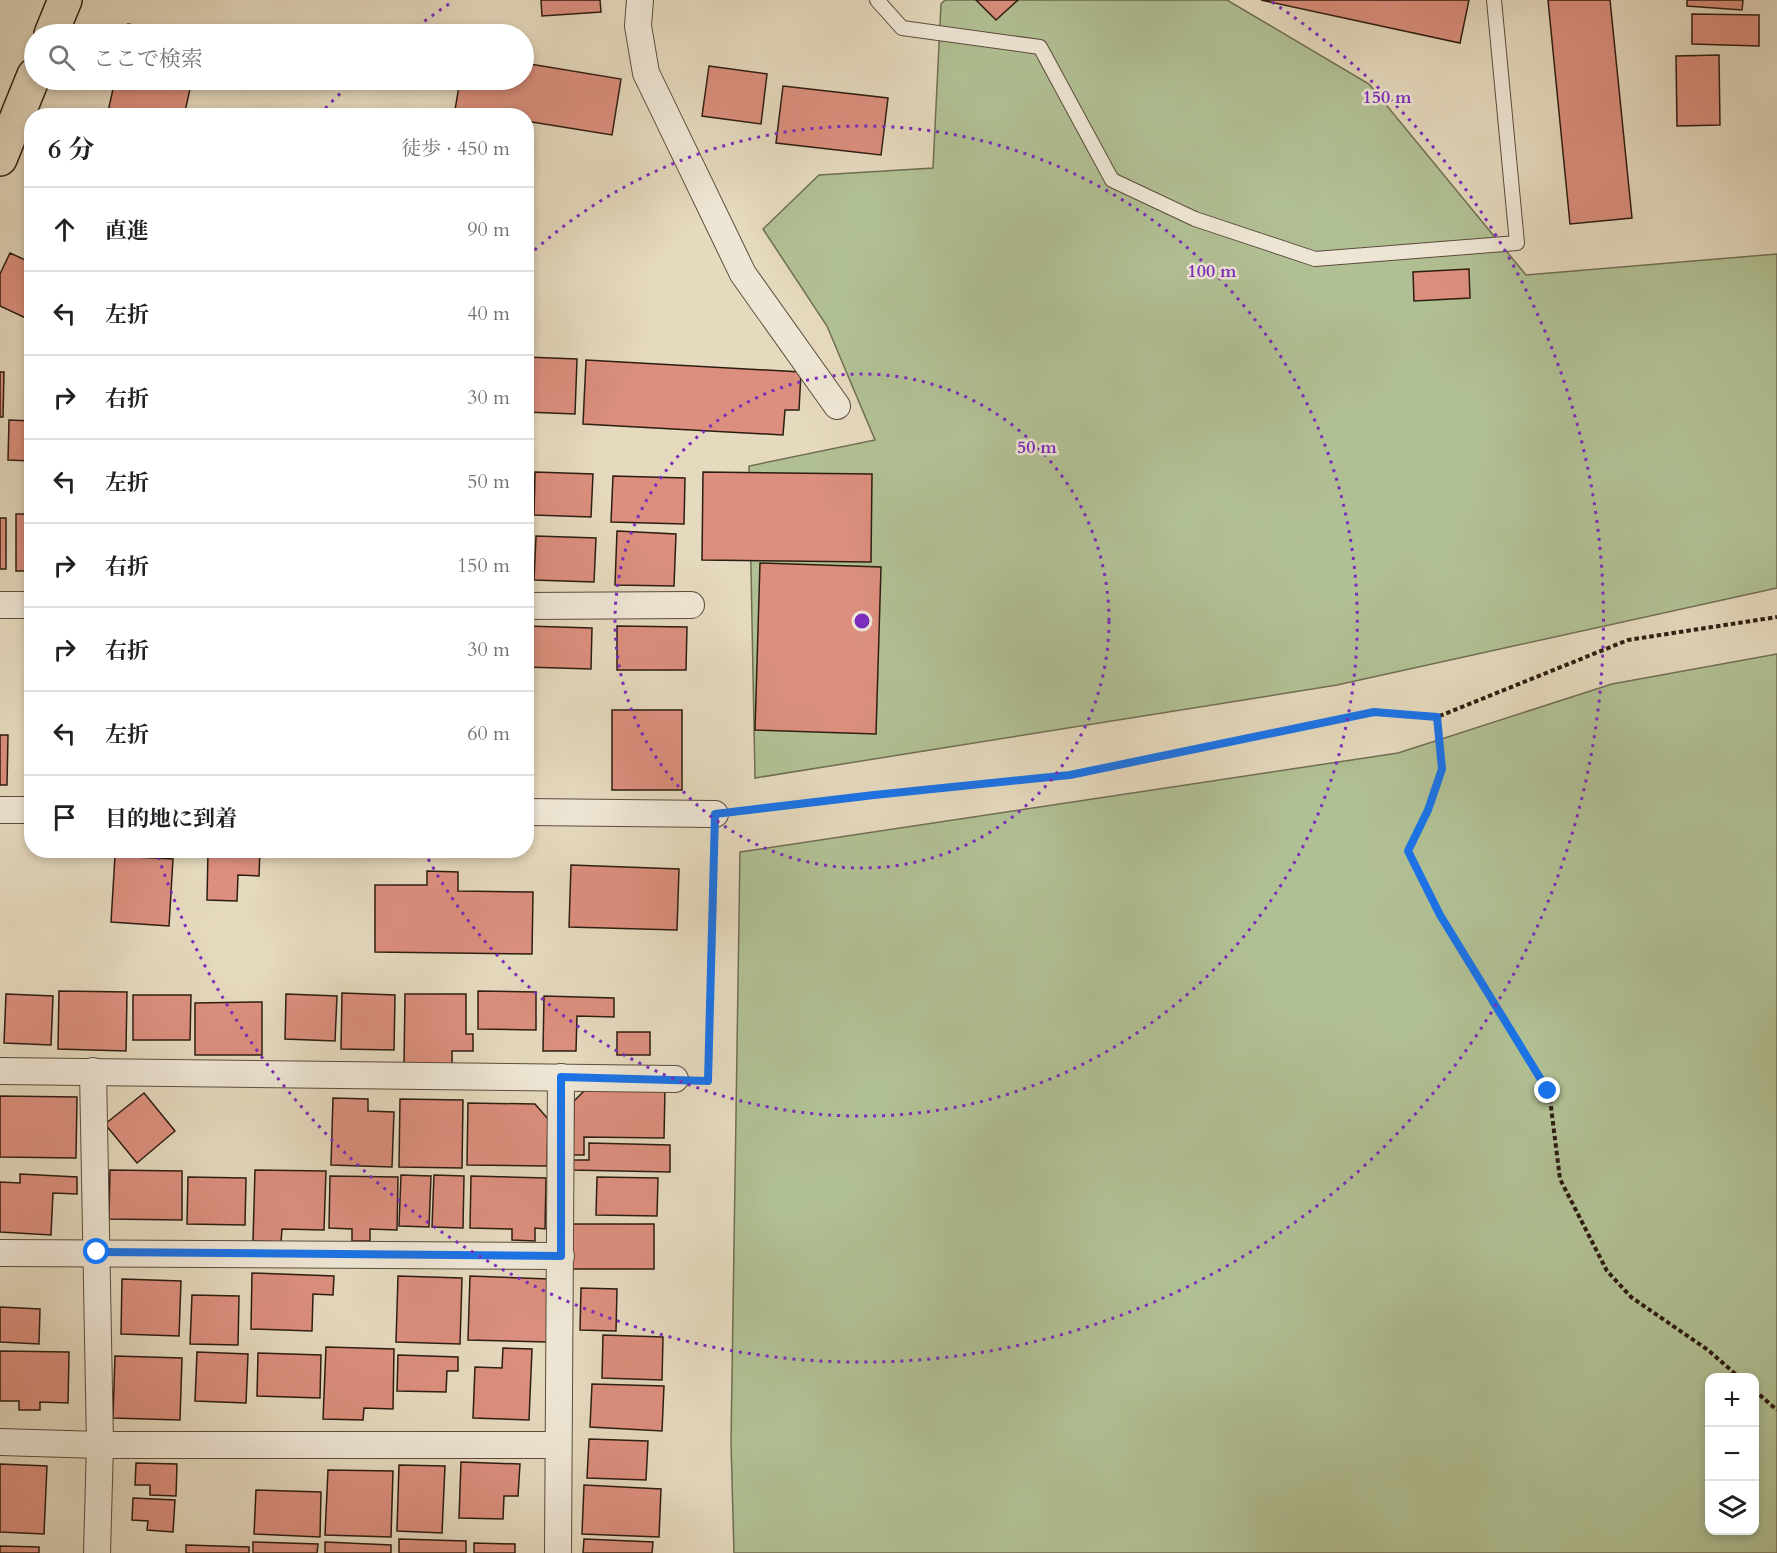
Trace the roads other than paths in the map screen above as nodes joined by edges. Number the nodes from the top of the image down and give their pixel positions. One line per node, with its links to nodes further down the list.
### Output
1 (65, 0): 5 (highway)
2 (640, 0): 8 (street)
3 (878, 0): 4 (lane)
4 (1494, 0)
5 (55, 24)
6 (28, 90): 7 (highway)
7 (0, 159)
8 (837, 406)
9 (0, 605): 10 (street)
10 (24, 605)
11 (691, 605): 12 (street)
12 (534, 606)
13 (0, 810): 14 (street)
14 (24, 810)
15 (534, 812): 16 (street)
16 (715, 814)
17 (0, 1071): 18 (street)
18 (93, 1071): 19 (street); 21 (street)
19 (561, 1077): 20 (street); 23 (street)
20 (675, 1079)
21 (97, 1252): 22 (street); 23 (street); 25 (street)
22 (0, 1253)
23 (561, 1256): 26 (street)
24 (0, 1442): 25 (street)
25 (100, 1444): 26 (street); 27 (street)
26 (557, 1445): 28 (street)
27 (97, 1553)
28 (558, 1553)

